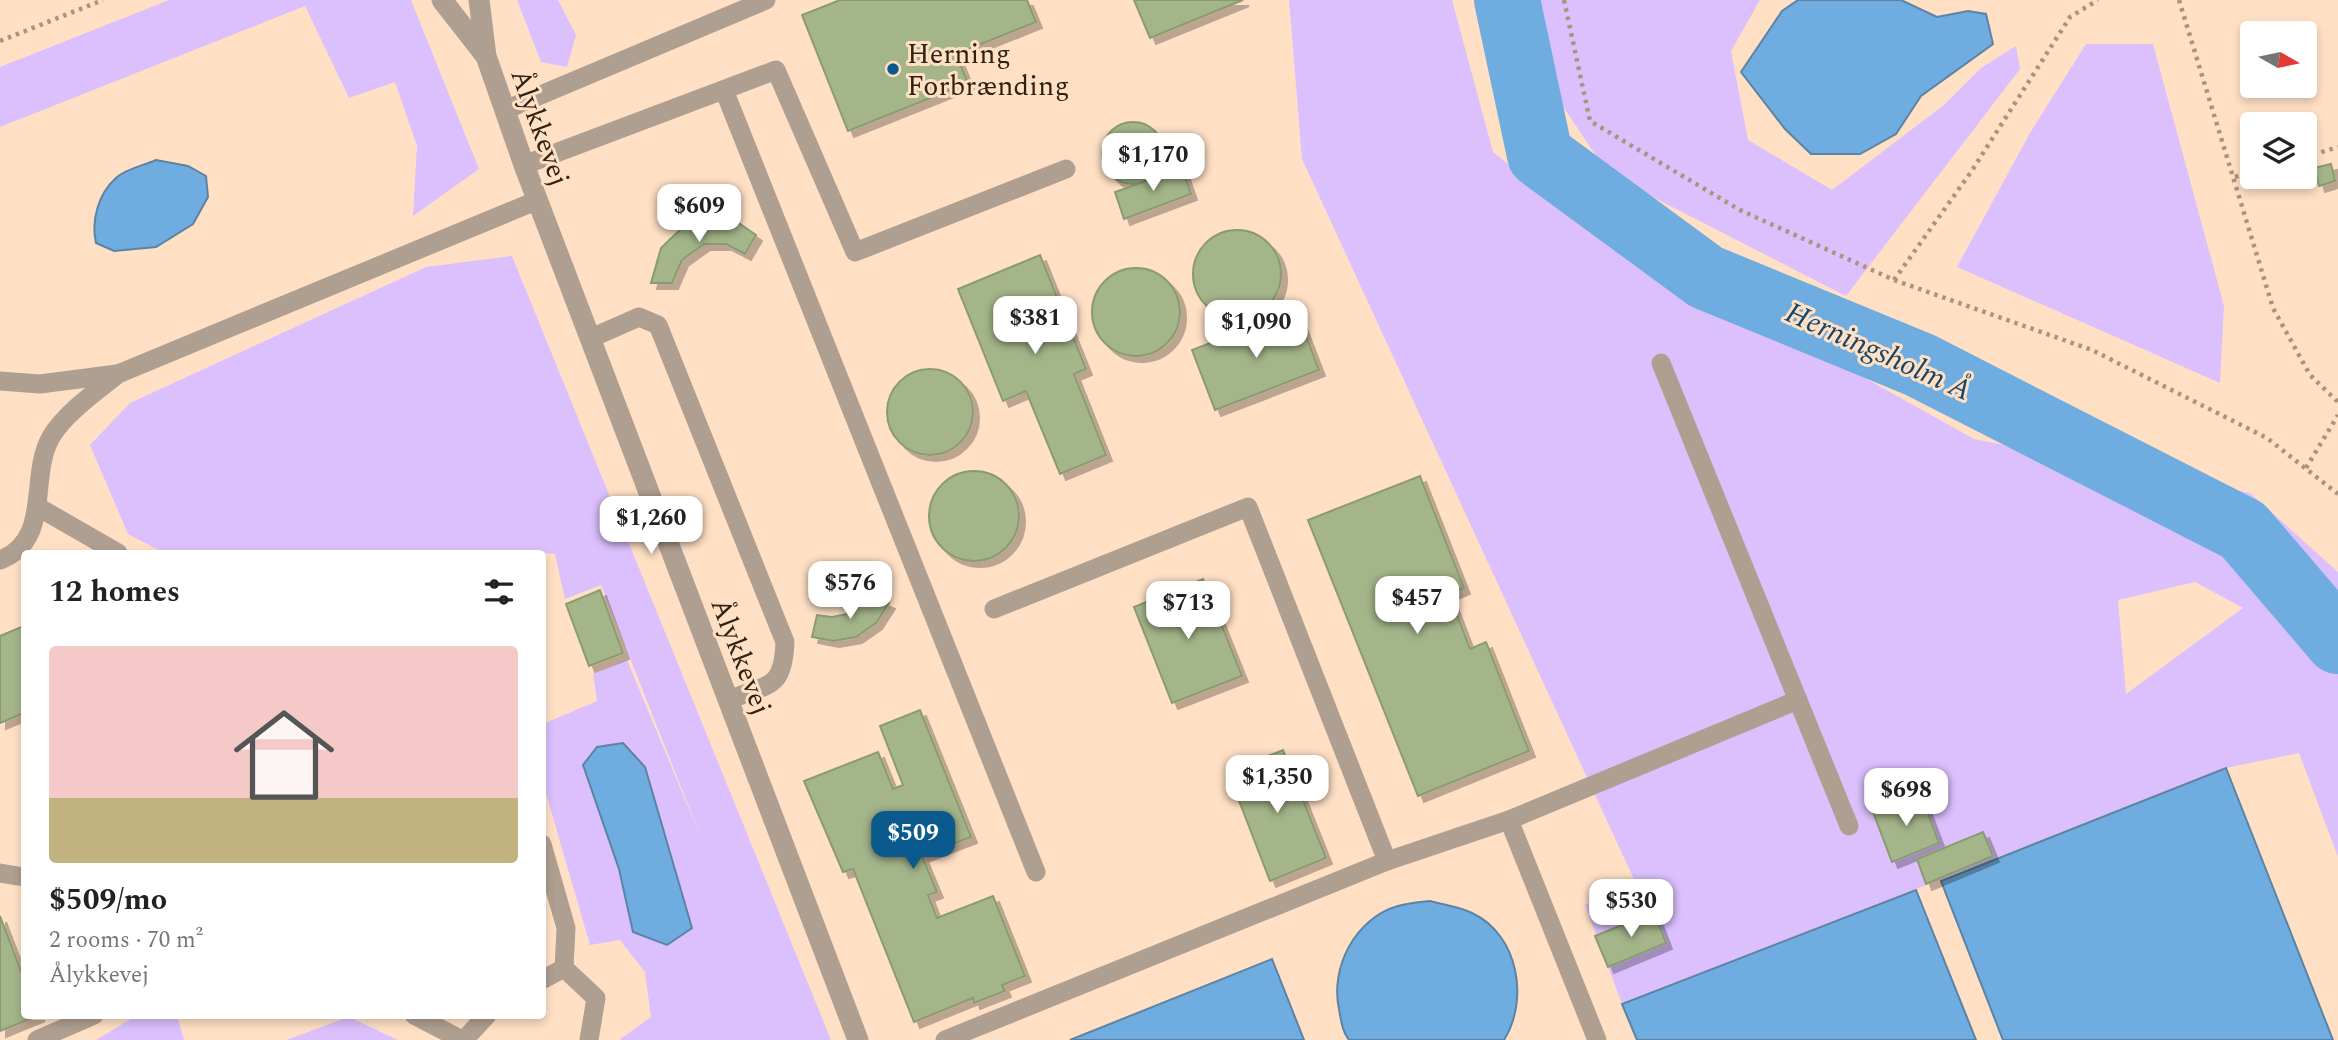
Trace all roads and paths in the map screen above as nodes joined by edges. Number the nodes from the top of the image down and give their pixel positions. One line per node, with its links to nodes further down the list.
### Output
1 (103, 0): 8 (path)
2 (442, 0): 9 (street, Ålykkevej)
3 (478, 0): 9 (street, Ålykkevej)
4 (766, 0): 11 (lane)
5 (1564, 0): 19 (path)
6 (2098, 0): 19 (path)
7 (2179, 0): 17 (path)
8 (0, 41)
9 (486, 56): 11 (street, Ålykkevej)
10 (724, 90): 14 (lane); 15 (lane); 38 (lane)
11 (505, 110): 14 (street, Ålykkevej)
12 (2338, 147): 13 (path)
13 (2317, 153)
14 (524, 165): 18 (street, Ålykkevej)
15 (1066, 169)
16 (2240, 176): 17 (path)
17 (2235, 177): 24 (path)
18 (538, 200): 20 (street, Ålykkevej); 22 (lane)
19 (1894, 280): 26 (path)
20 (591, 338): 32 (street, Ålykkevej); 32 (lane)
21 (1661, 363): 33 (lane)
22 (118, 374): 23 (lane); 28 (lane)
23 (0, 381)
24 (2338, 402)
25 (2338, 415): 26 (path)
26 (2306, 468): 27 (path)
27 (2338, 494)
28 (38, 507): 29 (lane); 30 (lane)
29 (113, 550)
30 (0, 560)
31 (994, 609): 37 (lane)
32 (729, 700): 50 (street, Ålykkevej)
33 (1798, 700): 34 (lane); 35 (lane)
34 (1509, 820): 37 (lane); 52 (lane)
35 (1849, 826)
36 (546, 858): 41 (lane)
37 (1387, 861): 46 (lane)
38 (1036, 872)
39 (0, 873): 40 (lane)
40 (21, 876)
41 (564, 968): 42 (lane); 49 (lane)
42 (546, 978)
43 (85, 1019): 47 (lane)
44 (422, 1019): 48 (lane)
45 (483, 1019): 48 (lane)
46 (975, 1035): 51 (lane)
47 (37, 1040)
48 (463, 1040)
49 (589, 1040)
50 (859, 1040)
51 (945, 1040)
52 (1597, 1040)

